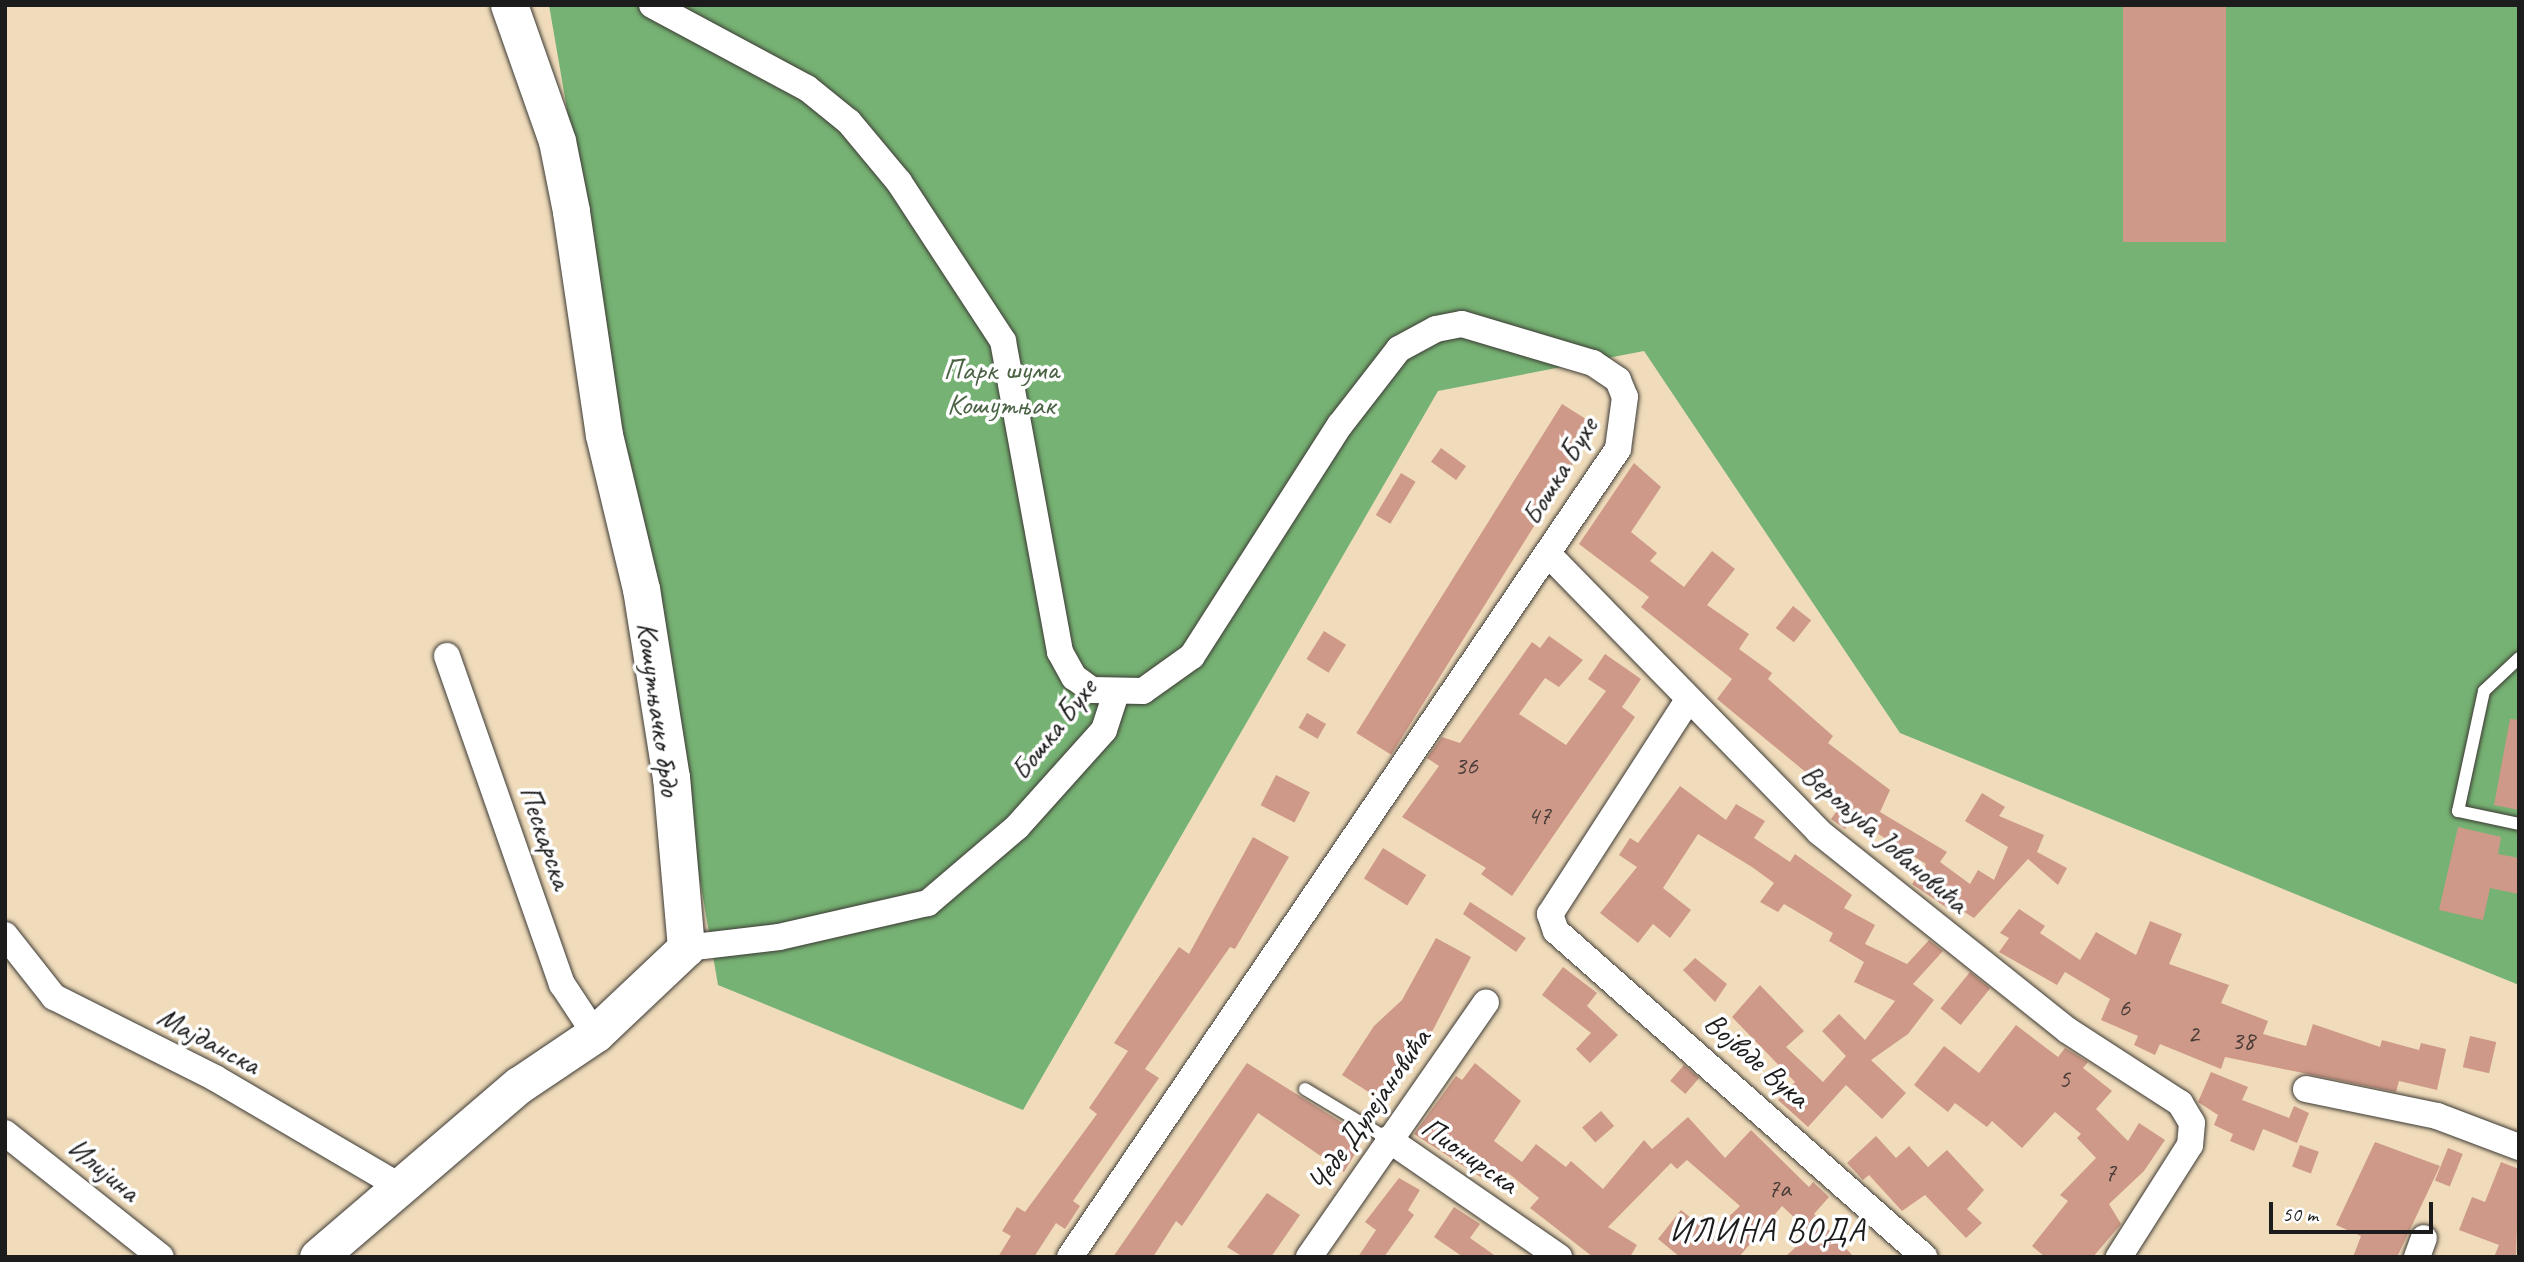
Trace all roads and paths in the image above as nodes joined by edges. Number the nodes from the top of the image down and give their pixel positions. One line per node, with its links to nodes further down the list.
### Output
1 (509, 5): 10 (street, Кошутњачко брдо)
2 (652, 5): 6 (street)
3 (1548, 554): 6 (street, Бошка Бухе); 7 (street, Верољуба Јовановића); 22 (street, Бошка Бухе)
4 (447, 656): 12 (street, Пескарска)
5 (2519, 658): 8 (lane)
6 (1116, 694): 10 (street, Бошка Бухе)
7 (1688, 700): 24 (street, Војводе Вука); 25 (street, Верољуба Јовановића)
8 (2519, 824)
9 (5, 935): 18 (street, Мајданска)
10 (686, 948): 12 (street)
11 (1486, 1002): 16 (street, Чеде Дулејановића)
12 (595, 1034): 18 (street)
13 (1305, 1088): 16 (lane, Пионирска)
14 (2306, 1089): 17 (street)
15 (5, 1133): 20 (street, Илијина)
16 (1388, 1139): 19 (street, Пионирска); 23 (street, Чеде Дулејановића)
17 (2519, 1147)
18 (399, 1186): 21 (street)
19 (1551, 1255)
20 (161, 1257)
21 (318, 1257)
22 (1070, 1257)
23 (1309, 1257)
24 (1925, 1257)
25 (2119, 1257)

